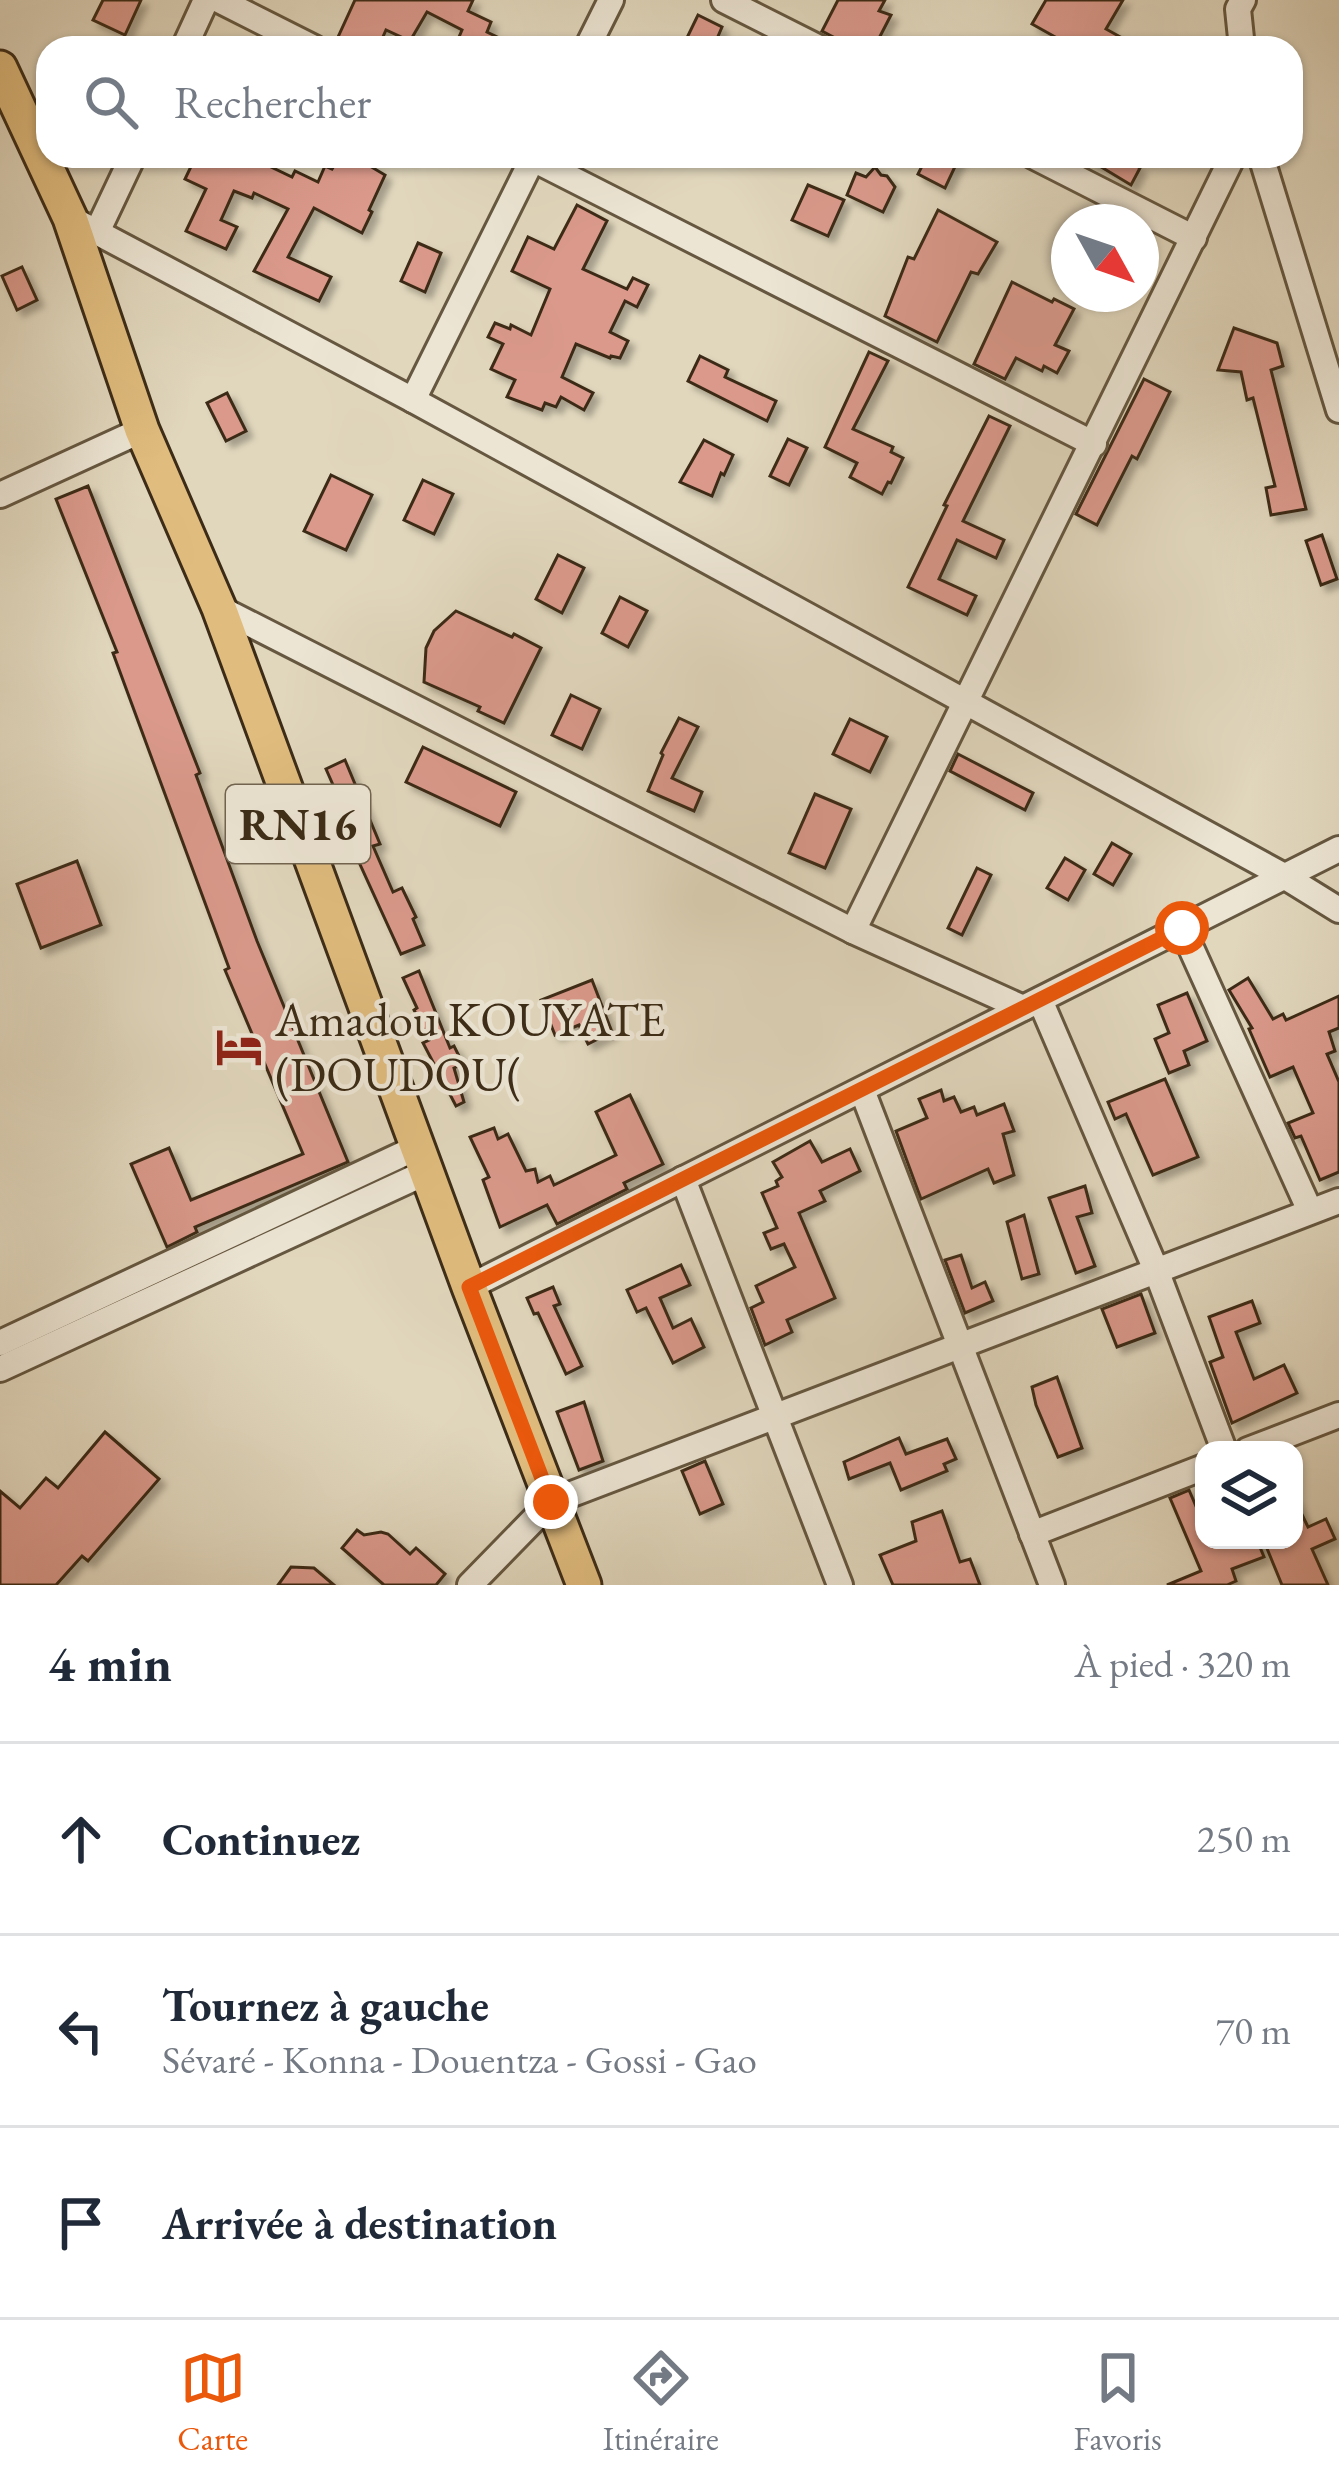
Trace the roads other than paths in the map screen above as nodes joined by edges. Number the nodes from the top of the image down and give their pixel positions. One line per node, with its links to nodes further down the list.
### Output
1 (206, 0): 6 (street)
2 (219, 0): 7 (street)
3 (611, 0): 8 (street)
4 (724, 0): 9 (street)
5 (1233, 3): 10 (street)
6 (190, 36)
7 (290, 36)
8 (593, 36)
9 (795, 36)
10 (1240, 36)
11 (0, 68): 12 (main road, RN16)
12 (36, 136)
13 (53, 168): 20 (main road, RN16)
14 (124, 168): 20 (street)
15 (526, 168): 22 (street)
16 (553, 168): 25 (street)
17 (1057, 168): 21 (street)
18 (1228, 168): 21 (street)
19 (1265, 168): 23 (street)
20 (83, 225): 22 (street); 24 (main road, RN16)
21 (1194, 238): 25 (street)
22 (413, 400): 28 (street)
23 (1339, 410)
24 (142, 430): 26 (street); 27 (main road, RN16)
25 (1094, 443): 28 (street)
26 (0, 495)
27 (219, 608): 33 (street); 36 (main road, RN16)
28 (967, 703): 30 (street); 33 (street)
29 (1339, 849): 30 (street)
30 (1284, 876): 31 (street); 32 (street)
31 (1339, 910)
32 (1182, 928): 34 (street); 39 (street)
33 (853, 932): 34 (street)
34 (1031, 1004): 35 (street); 40 (street)
35 (862, 1090): 37 (street); 43 (street)
36 (422, 1159): 41 (main road, RN16); 42 (street); 44 (street)
37 (683, 1179): 41 (street); 46 (street)
38 (1339, 1201): 39 (street)
39 (1310, 1211): 40 (street)
40 (1156, 1270): 43 (street); 47 (street)
41 (469, 1287): 50 (main road, RN16)
42 (0, 1343)
43 (959, 1345): 46 (street); 51 (street)
44 (0, 1369)
45 (1339, 1415): 48 (street)
46 (775, 1416): 50 (street); 54 (street)
47 (1221, 1441)
48 (1271, 1441)
49 (1195, 1471): 51 (street)
50 (551, 1502): 52 (street); 53 (main road, RN16)
51 (1032, 1534): 55 (street)
52 (470, 1585)
53 (584, 1585)
54 (840, 1585)
55 (1052, 1585)

